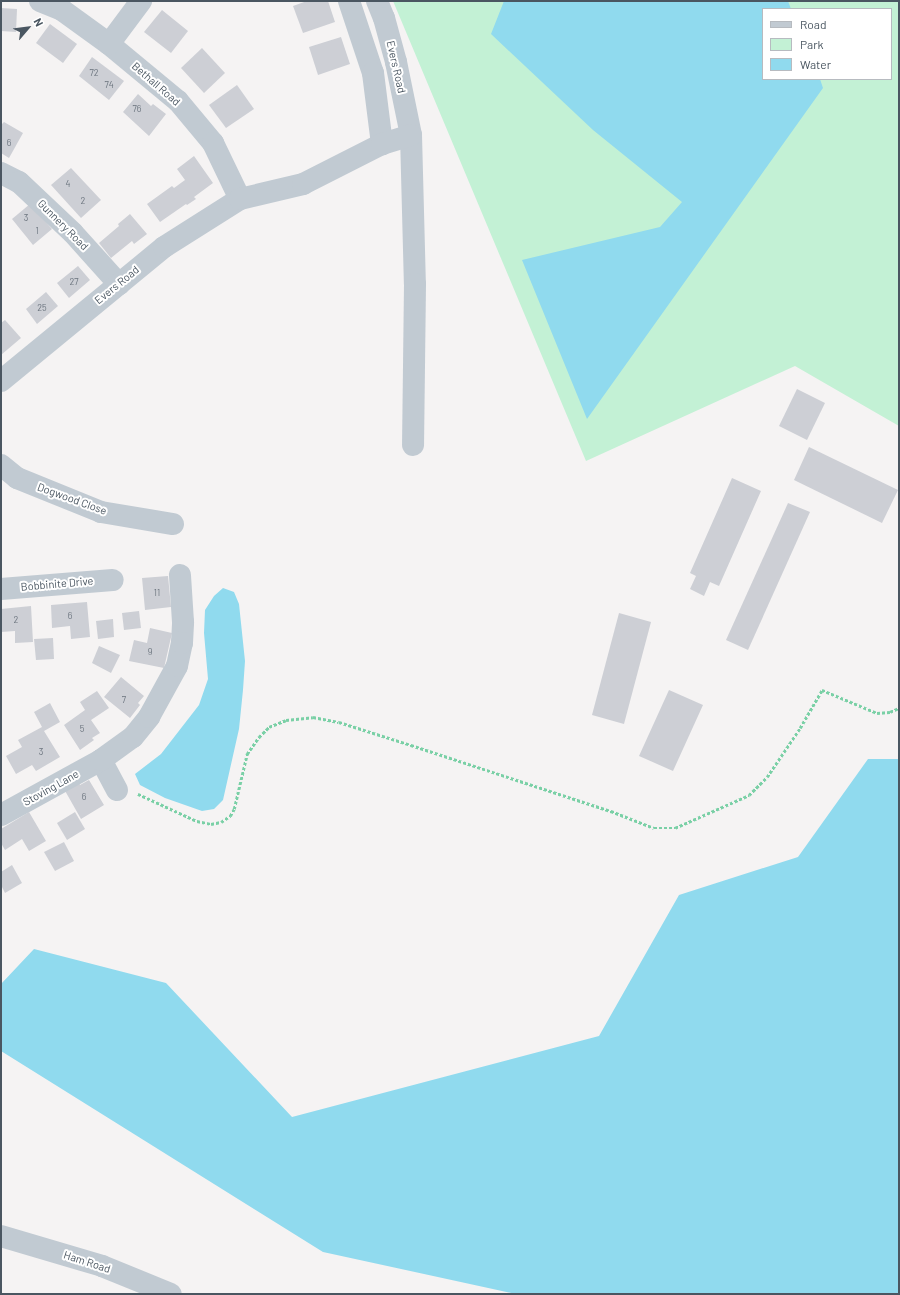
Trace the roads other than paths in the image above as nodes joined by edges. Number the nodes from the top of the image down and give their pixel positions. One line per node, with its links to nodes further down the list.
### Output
1 (40, 1): 5 (street, Bethall Road)
2 (141, 1): 5 (street)
3 (350, 1): 7 (street)
4 (377, 1): 6 (street, Evers Road)
5 (109, 44): 9 (street, Bethall Road)
6 (411, 135): 7 (street, Evers Road); 12 (street, Evers Road)
7 (382, 144): 9 (street, Evers Road)
8 (1, 173): 10 (street, Gunnery Road)
9 (240, 199): 10 (street, Evers Road)
10 (119, 284): 11 (street, Evers Road)
11 (1, 381)
12 (414, 445)
13 (1, 465): 14 (street, Dogwood Close)
14 (173, 524)
15 (180, 575): 18 (street, Stoving Lane)
16 (113, 580): 17 (street, Bobbinite Drive)
17 (1, 589)
18 (101, 760): 19 (street); 20 (street, Stoving Lane)
19 (117, 790)
20 (1, 815)
21 (1, 1236): 22 (street, Ham Road)
22 (171, 1294)

